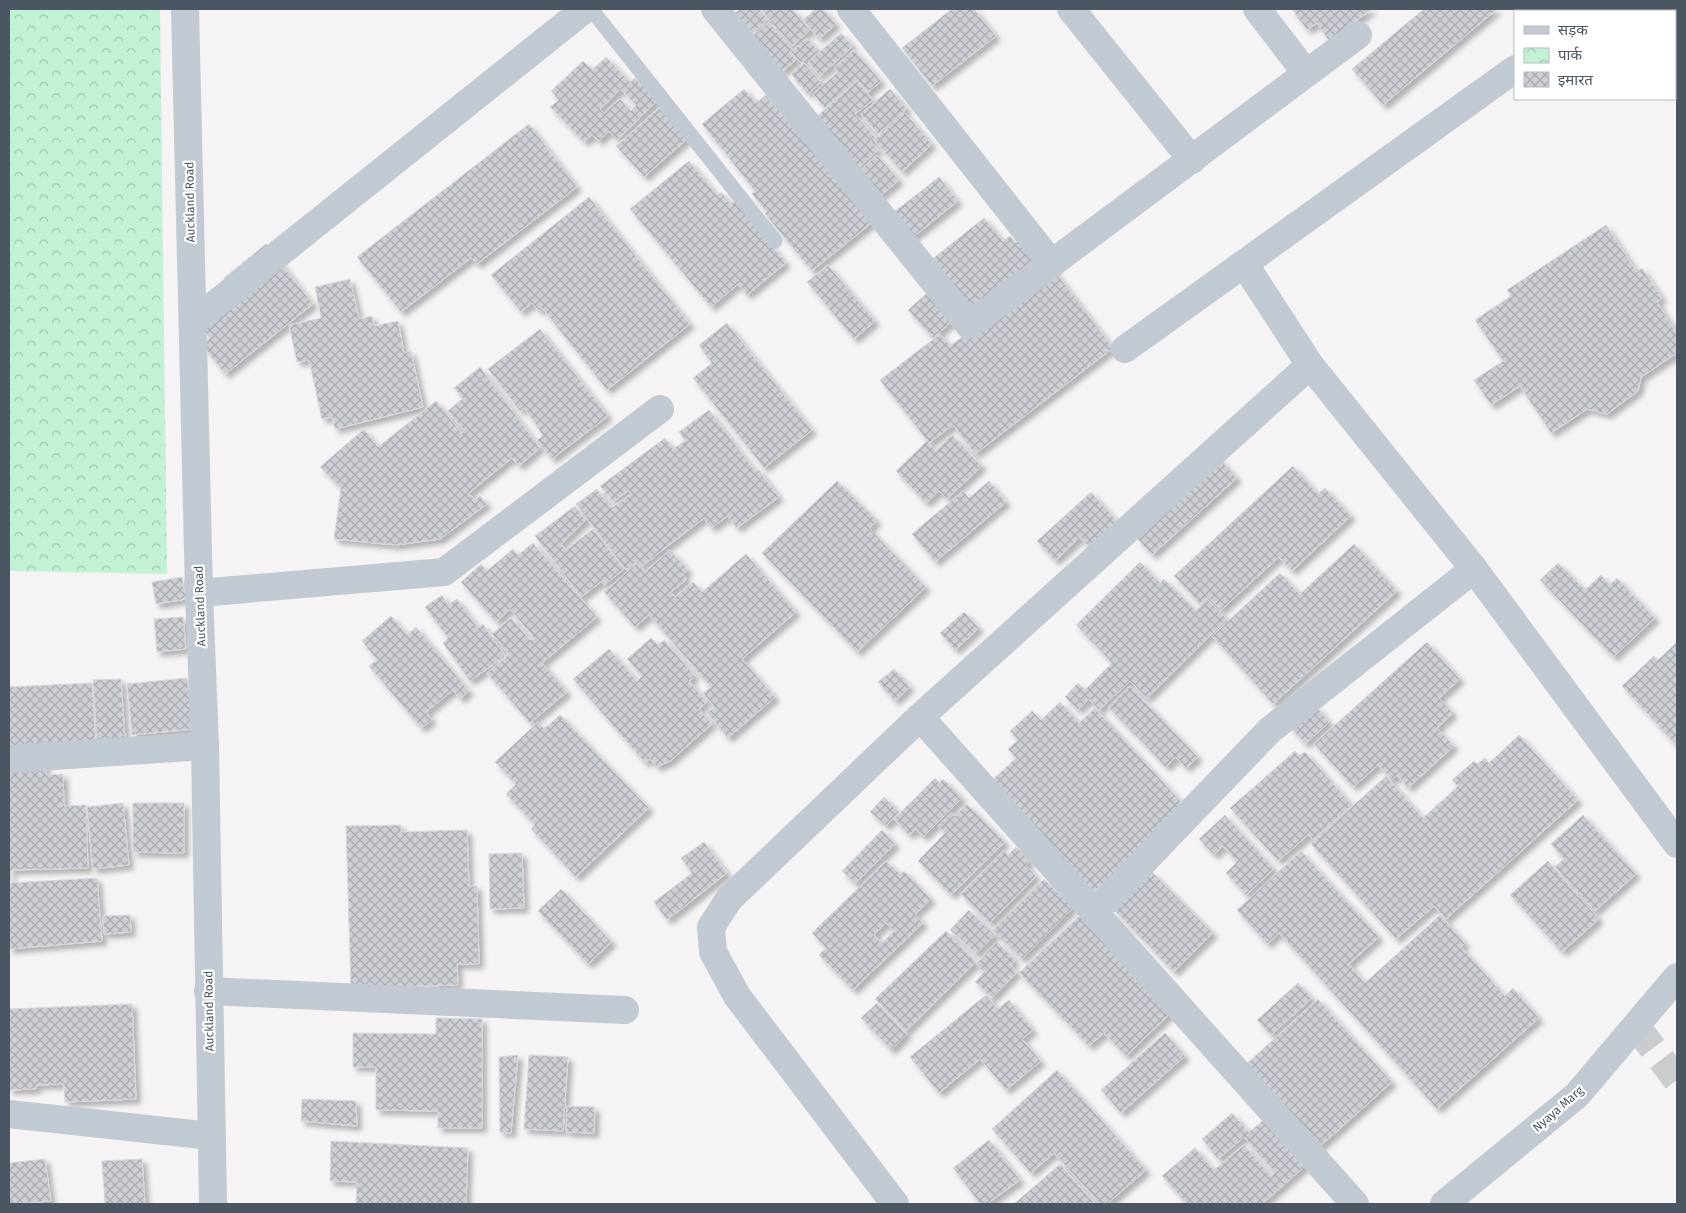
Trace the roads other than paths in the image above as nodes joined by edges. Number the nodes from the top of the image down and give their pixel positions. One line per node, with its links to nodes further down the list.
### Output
1 (185, 9): 15 (street, Auckland Road)
2 (585, 9): 15 (street)
3 (590, 9): 12 (lane)
4 (715, 9): 13 (street)
5 (851, 9): 13 (street)
6 (1071, 9): 11 (street)
7 (1257, 9): 10 (street)
8 (1358, 35): 10 (street)
9 (1514, 70): 14 (street)
10 (1306, 73): 11 (street)
11 (1192, 160): 13 (street)
12 (775, 241)
13 (1052, 264)
14 (1245, 265): 16 (street); 17 (street)
15 (192, 322): 20 (street, Auckland Road)
16 (1125, 349)
17 (1310, 365): 19 (street); 21 (street)
18 (660, 409): 20 (street)
19 (1474, 569): 24 (street); 25 (street)
20 (199, 594): 22 (street, Auckland Road)
21 (920, 717): 25 (street); 32 (street)
22 (205, 746): 23 (street); 27 (street, Auckland Road)
23 (9, 759)
24 (1677, 844)
25 (1094, 913): 33 (street)
26 (1677, 977): 34 (street, Nyaya Marg)
27 (208, 991): 28 (street); 30 (street, Auckland Road)
28 (625, 1010)
29 (9, 1114): 30 (street)
30 (211, 1136): 31 (street, Auckland Road)
31 (213, 1204)
32 (895, 1204)
33 (1355, 1204)
34 (1444, 1204)

